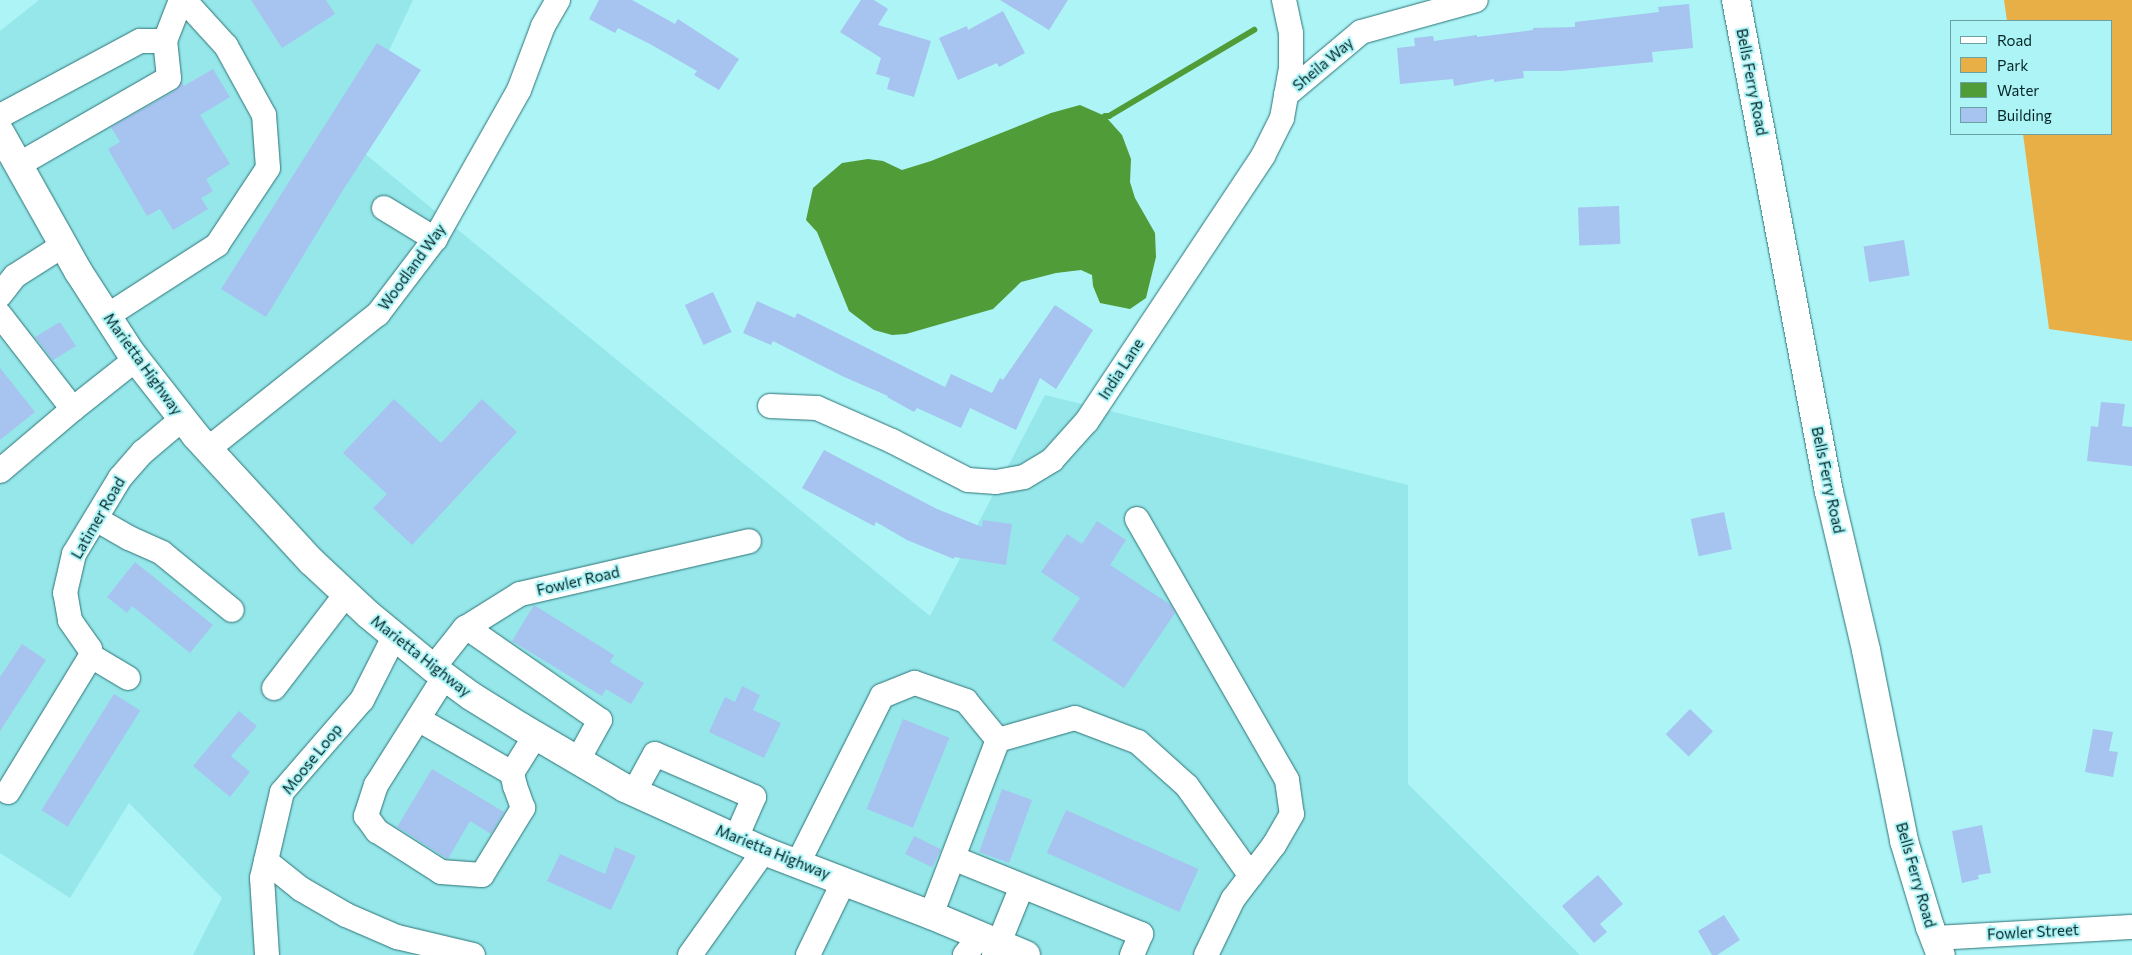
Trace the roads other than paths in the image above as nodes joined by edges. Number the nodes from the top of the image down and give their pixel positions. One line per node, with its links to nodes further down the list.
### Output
1 (180, 0): 7 (street)
2 (184, 0): 17 (street)
3 (558, 0): 13 (street, Woodland Way)
4 (1284, 0): 8 (street, India Lane)
5 (1476, 0): 8 (street, Sheila Way)
6 (1736, 0): 52 (main road, Bells Ferry Road)
7 (165, 41): 9 (street); 11 (street)
8 (1286, 95): 19 (street, India Lane)
9 (0, 116)
10 (0, 132): 11 (main road, Marietta Highway)
11 (18, 165): 14 (main road, Marietta Highway)
12 (384, 208): 13 (street)
13 (435, 239): 22 (street, Woodland Way)
14 (62, 246): 15 (street); 17 (main road, Marietta Highway)
15 (0, 295)
16 (0, 315): 20 (street)
17 (107, 316): 18 (main road, Marietta Highway)
18 (136, 359): 20 (street); 21 (main road, Marietta Highway)
19 (770, 406)
20 (73, 409): 23 (street)
21 (182, 419): 22 (main road, Marietta Highway); 24 (street, Latimer Road)
22 (208, 449): 27 (main road, Marietta Highway)
23 (0, 471)
24 (96, 519): 28 (street); 31 (street, Latimer Road)
25 (1137, 519): 47 (street)
26 (749, 540): 29 (street, Fowler Road)
27 (346, 594): 30 (main road, Marietta Highway); 34 (street)
28 (232, 610)
29 (466, 627): 32 (street, Fowler Road); 38 (street)
30 (395, 635): 32 (main road, Marietta Highway); 45 (street, Moose Loop)
31 (91, 656): 33 (street); 40 (street)
32 (439, 672): 35 (street, Fowler Road); 36 (main road, Marietta Highway)
33 (128, 678)
34 (274, 688)
35 (418, 719): 39 (street); 39 (street)
36 (535, 736): 38 (main road, Marietta Highway); 39 (street)
37 (998, 740): 44 (street); 46 (street); 47 (street)
38 (578, 760): 41 (main road, Marietta Highway)
39 (512, 773)
40 (8, 792)
41 (634, 792): 42 (main road, Marietta Highway); 42 (street)
42 (736, 838): 43 (main road, Marietta Highway)
43 (764, 851): 46 (main road, Marietta Highway); 56 (street)
44 (953, 858): 49 (street); 50 (street)
45 (266, 861): 54 (street, Moose Loop); 55 (street)
46 (798, 864): 48 (main road, Marietta Highway)
47 (1251, 876): 60 (street)
48 (844, 881): 50 (main road, Marietta Highway); 57 (street)
49 (1022, 886): 53 (street); 59 (street)
50 (932, 915): 53 (main road, Marietta Highway)
51 (2132, 927): 52 (street, Fowler Street)
52 (1938, 946)
53 (984, 947): 58 (main road, Marietta Highway)
54 (267, 955)
55 (473, 955)
56 (690, 955)
57 (808, 955)
58 (1026, 955)
59 (1132, 955)
60 (1206, 955)

